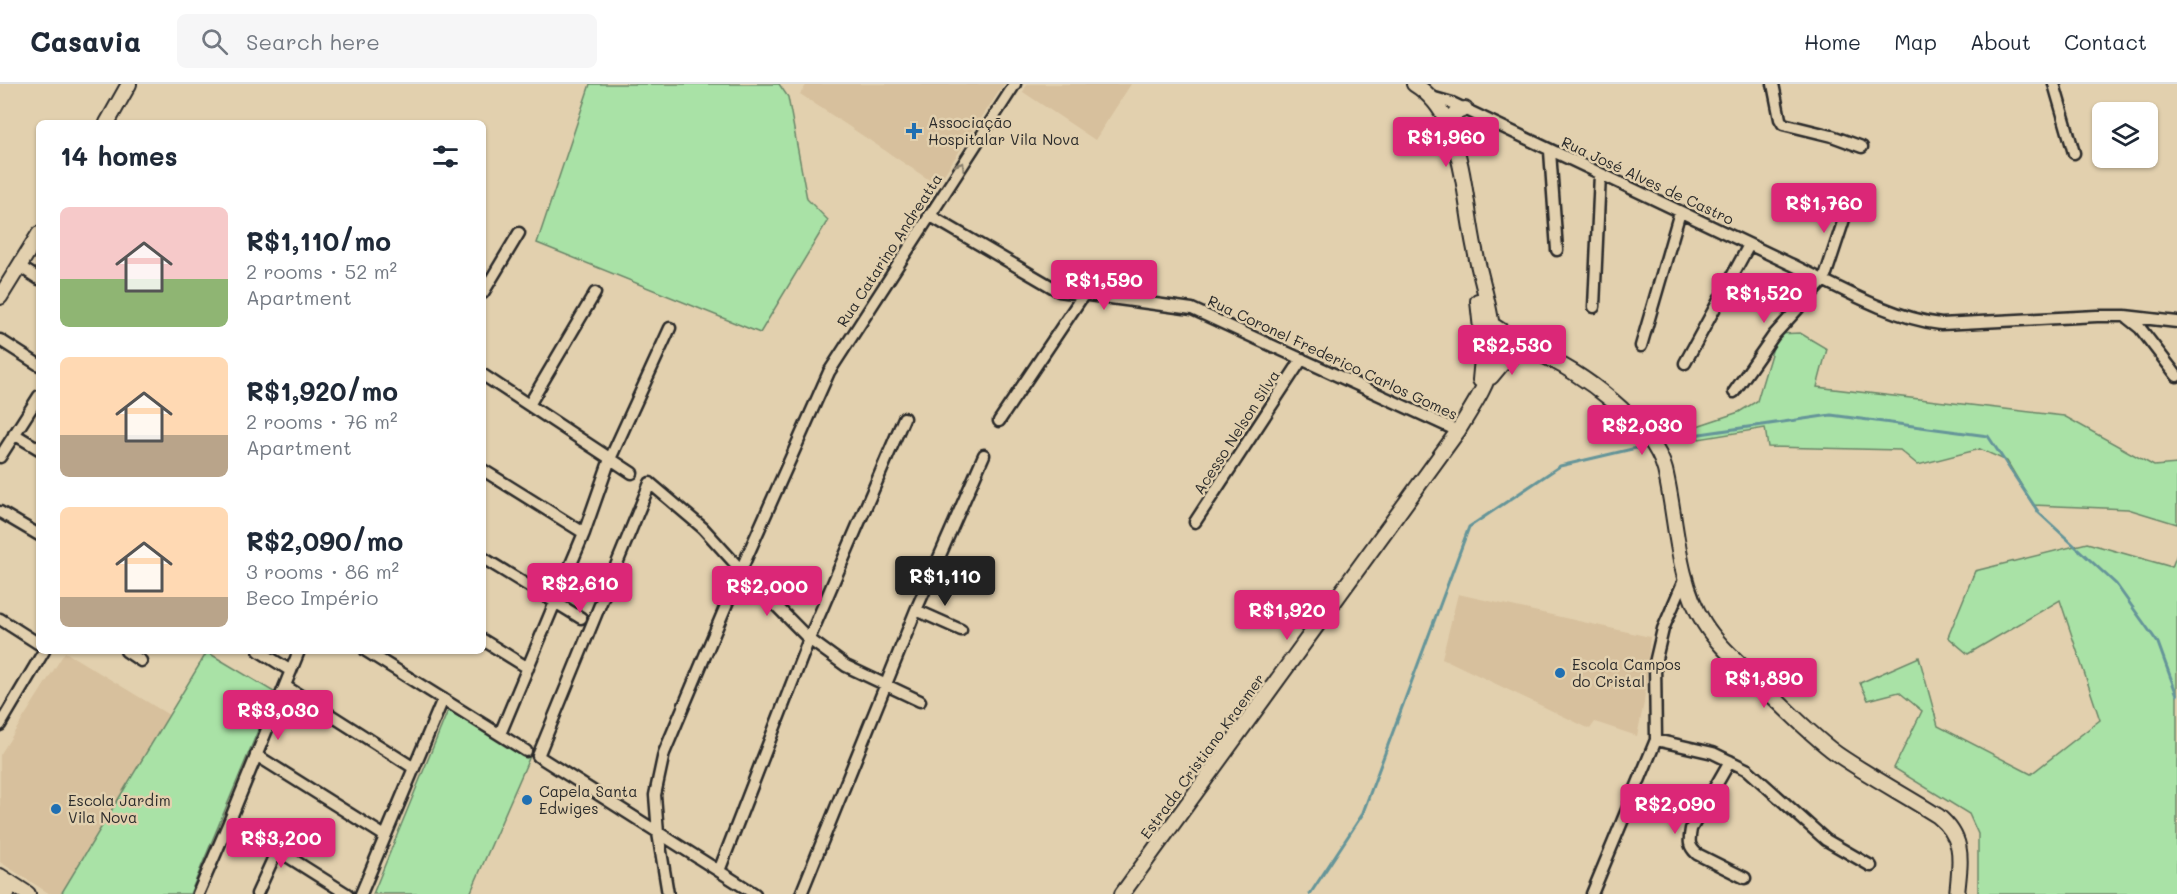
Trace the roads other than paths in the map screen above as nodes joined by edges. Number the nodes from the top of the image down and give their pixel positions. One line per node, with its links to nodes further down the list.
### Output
1 (129, 84): 8 (main road)
2 (1015, 84): 16 (street, Rua Catarino Andreatta, one-way to 2)
3 (1414, 84): 6 (main road, Estrada Cristiano Kraemer)
4 (1773, 84): 10 (street)
5 (2054, 84): 12 (street)
6 (1435, 103): 7 (street, Rua José Alves de Castro); 9 (main road, Estrada Cristiano Kraemer)
7 (1465, 109): 9 (main road); 11 (street, Rua José Alves de Castro)
8 (110, 120)
9 (1448, 123): 20 (main road, Estrada Cristiano Kraemer)
10 (1862, 147)
11 (1550, 152): 13 (street, Rua José Alves de Castro); 21 (street)
12 (2074, 153)
13 (1600, 174): 15 (street, Rua José Alves de Castro); 29 (street)
14 (1851, 198): 24 (street)
15 (1680, 212): 19 (street, Rua José Alves de Castro); 35 (street)
16 (929, 215): 27 (street, Rua Coronel Frederico Carlos Gomes); 64 (street, Rua Catarino Andreatta)
17 (519, 233): 25 (street)
18 (36, 239): 22 (main road)
19 (1749, 245): 24 (street, Rua José Alves de Castro); 41 (street)
20 (1474, 248): 32 (main road, Estrada Cristiano Kraemer); 36 (main road, Estrada Cristiano Kraemer)
21 (1557, 250)
22 (19, 266): 23 (street); 28 (main road)
23 (36, 277)
24 (1824, 280): 30 (street, Rua José Alves de Castro); 45 (street)
25 (486, 288)
26 (595, 293): 48 (street)
27 (1084, 294): 39 (street, Rua Coronel Frederico Carlos Gomes); 50 (street)
28 (0, 297)
29 (1594, 307)
30 (2125, 316): 31 (street, Rua José Alves de Castro); 42 (street)
31 (2177, 322)
32 (1491, 324): 36 (main road, Estrada Cristiano Kraemer); 38 (main road)
33 (670, 328): 56 (street)
34 (0, 340): 40 (street)
35 (1641, 346)
36 (1488, 347): 37 (main road); 44 (main road, Estrada Cristiano Kraemer); 47 (main road, Estrada Cristiano Kraemer)
37 (1520, 350): 38 (main road); 44 (main road)
38 (1535, 353): 65 (main road)
39 (1302, 358): 51 (street, Rua Coronel Frederico Carlos Gomes); 60 (street, Acesso Nelson Silva)
40 (36, 363)
41 (1685, 363)
42 (2177, 376)
43 (486, 377): 48 (street)
44 (1486, 384): 47 (main road, Estrada Cristiano Kraemer)
45 (1734, 392)
46 (36, 401): 52 (street)
47 (1474, 402): 51 (main road, Estrada Cristiano Kraemer)
48 (529, 405): 56 (street)
49 (904, 418): 71 (street)
50 (999, 421)
51 (1458, 431): 112 (main road, Estrada Cristiano Kraemer)
52 (14, 434): 53 (street); 55 (street)
53 (36, 447)
54 (984, 455): 67 (street)
55 (0, 457)
56 (610, 459): 58 (street); 62 (street)
57 (486, 472): 62 (street)
58 (632, 473)
59 (0, 512): 61 (street)
60 (1196, 522)
61 (36, 533)
62 (584, 533): 66 (street)
63 (486, 560): 66 (street)
64 (741, 570): 71 (street); 95 (street, Rua Catarino Andreatta); 95 (street)
65 (1685, 578): 89 (street); 114 (main road)
66 (555, 603): 68 (street); 80 (street)
67 (916, 610): 70 (street); 82 (street)
68 (581, 618)
69 (0, 620): 72 (street)
70 (961, 630)
71 (809, 639): 82 (street); 99 (street)
72 (36, 642)
73 (486, 642): 80 (street)
74 (42, 654): 86 (street)
75 (130, 654): 79 (street)
76 (264, 654): 81 (street)
77 (298, 654): 81 (street)
78 (371, 654): 84 (street)
79 (141, 661)
80 (528, 668): 88 (street)
81 (291, 671): 83 (street)
82 (886, 685): 85 (street); 111 (street)
83 (285, 686): 91 (street); 93 (street)
84 (443, 699): 88 (street); 93 (street)
85 (920, 701)
86 (4, 709): 87 (street)
87 (0, 725)
88 (500, 734): 90 (street)
89 (1656, 740): 92 (street); 113 (street)
90 (526, 751)
91 (256, 755): 94 (street); 96 (street)
92 (1730, 761): 98 (street); 101 (street)
93 (414, 768): 96 (street)
94 (230, 820): 97 (street); 105 (street)
95 (658, 833): 99 (street); 109 (street, Rua Catarino Andreatta)
96 (385, 836): 108 (street)
97 (277, 850): 106 (street); 107 (street)
98 (1871, 866)
99 (718, 871): 110 (street)
100 (0, 876): 104 (main road)
101 (1745, 878)
102 (0, 890): 103 (main road)
103 (7, 894)
104 (28, 894)
105 (198, 894)
106 (257, 894)
107 (347, 894)
108 (361, 894)
109 (668, 894)
110 (755, 894)
111 (801, 894)
112 (1122, 894)
113 (1592, 894)
114 (1957, 894)

